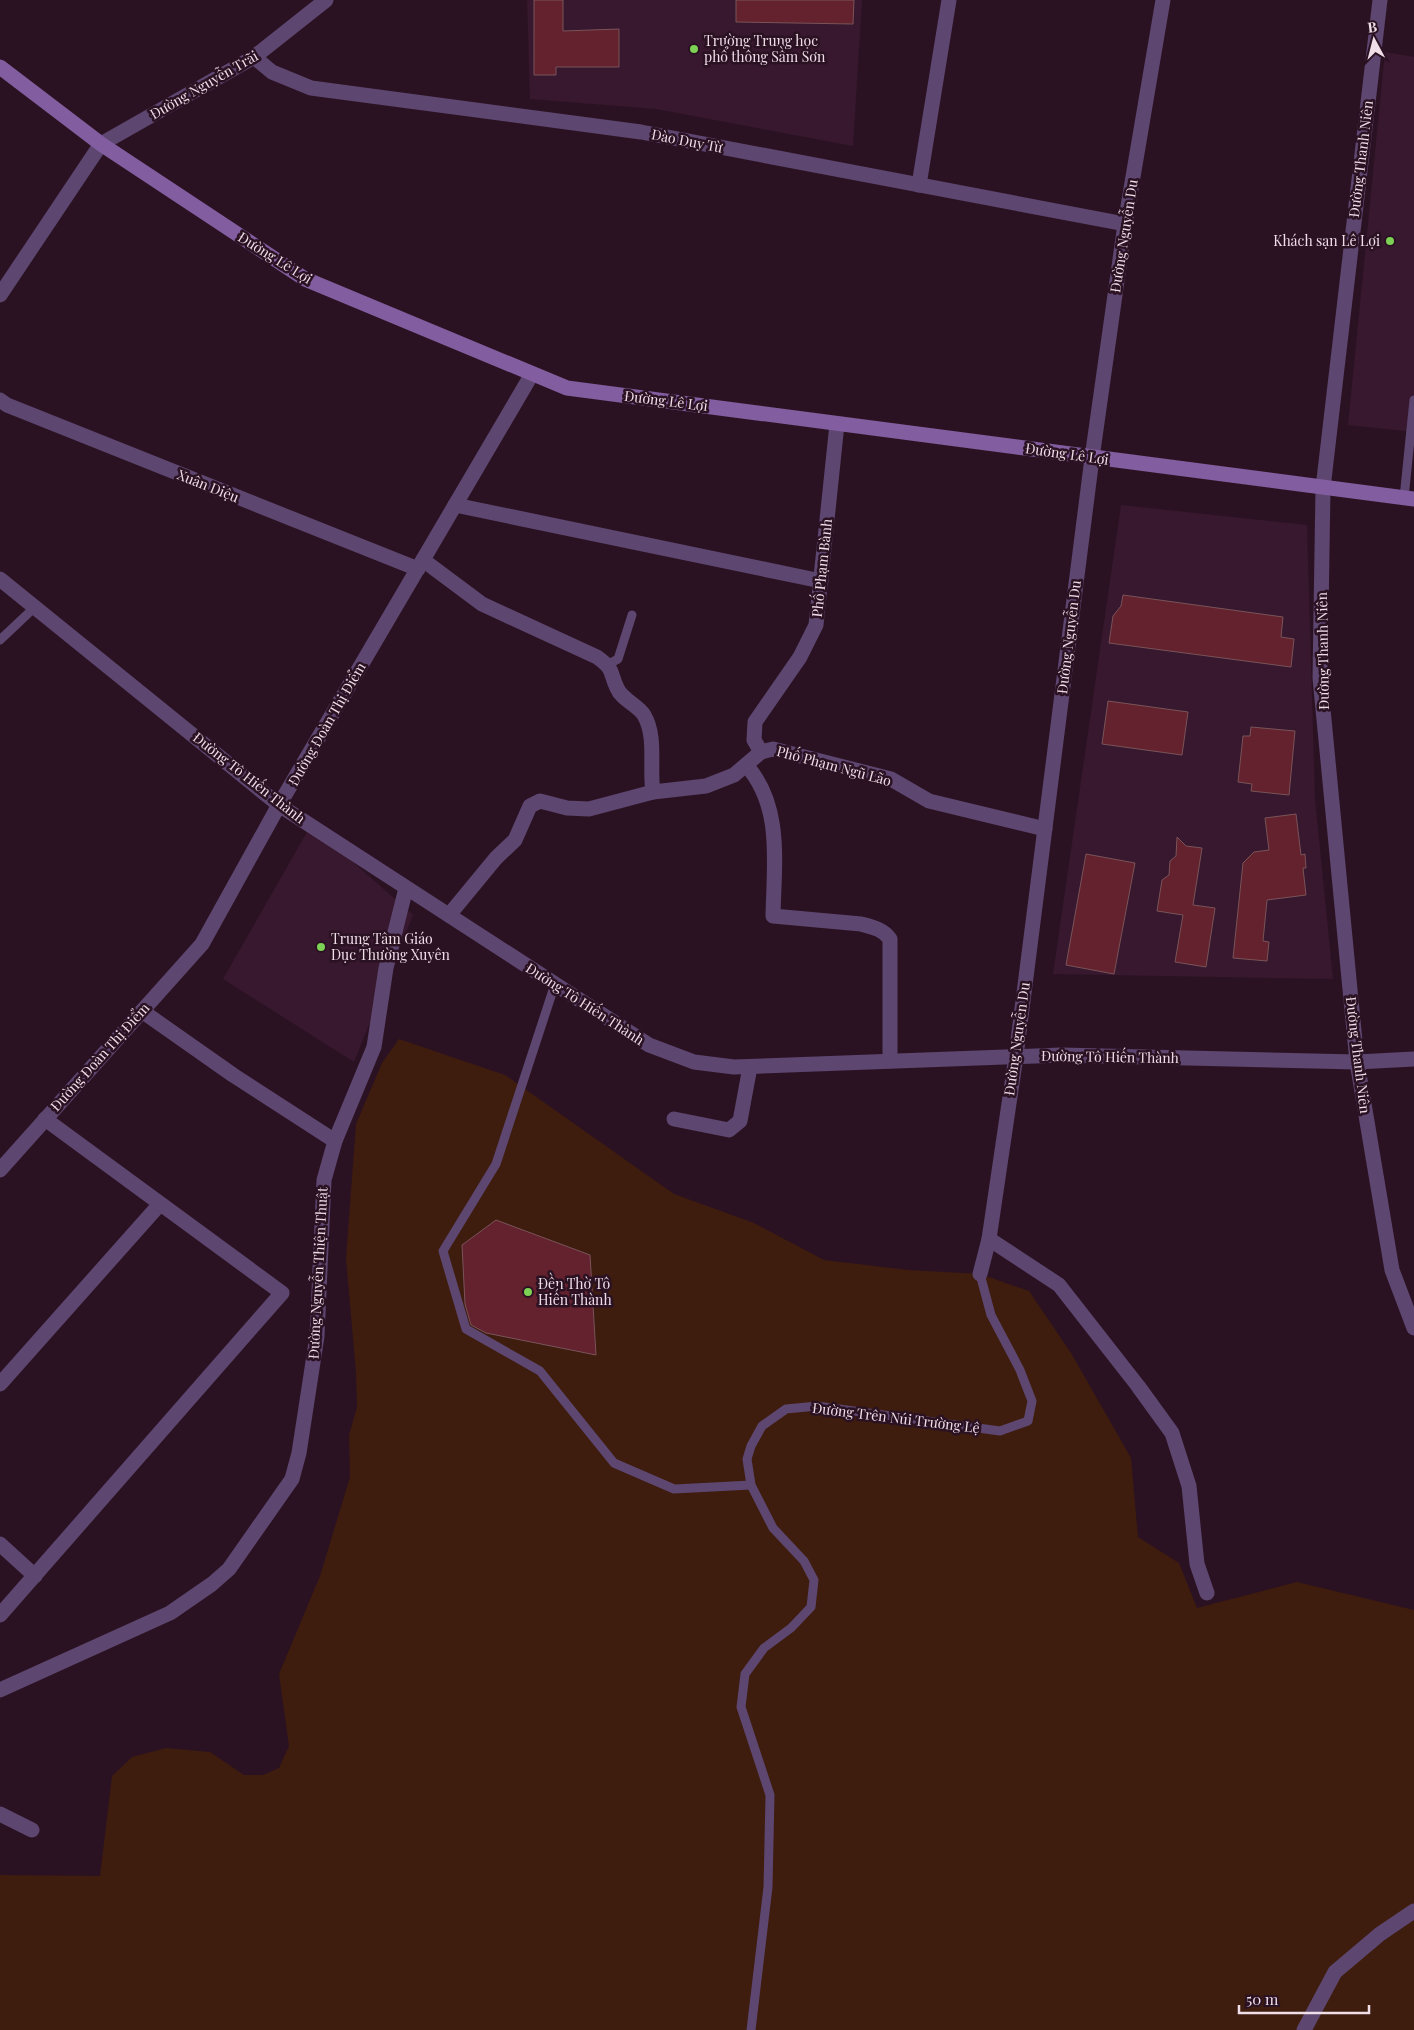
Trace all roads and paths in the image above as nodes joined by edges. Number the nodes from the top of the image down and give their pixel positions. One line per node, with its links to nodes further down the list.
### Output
1 (326, 0): 5 (street, Đường Nguyễn Trãi)
2 (949, 0): 8 (street)
3 (1163, 0): 9 (street, Đường Nguyễn Du)
4 (1380, 0): 16 (street, Đường Thanh Niên)
5 (254, 57): 7 (street, Đường Nguyễn Trãi); 8 (street, Đào Duy Từ)
6 (0, 67): 7 (main road, Đường Lê Lợi)
7 (101, 144): 10 (street); 11 (main road, Đường Lê Lợi)
8 (919, 185): 9 (street, Đào Duy Từ)
9 (1125, 224): 15 (street, Đường Nguyễn Du)
10 (0, 295)
11 (532, 374): 14 (main road, Đường Lê Lợi); 18 (street, Đường Đoàn Thị Điểm)
12 (0, 400): 19 (street, Xuân Diệu)
13 (1414, 400): 17 (lane)
14 (836, 424): 15 (main road, Đường Lê Lợi); 21 (street, Phố Phạm Bành)
15 (1092, 458): 16 (main road, Đường Lê Lợi); 30 (street, Đường Nguyễn Du)
16 (1323, 488): 17 (main road, Đường Lê Lợi); 38 (street, Đường Thanh Niên)
17 (1409, 498)
18 (455, 505): 19 (street, Đường Đoàn Thị Điểm); 21 (street)
19 (420, 564): 25 (street, Xuân Diệu); 29 (street, Đường Đoàn Thị Điểm)
20 (0, 579): 22 (street, Đường Tô Hiến Thành)
21 (821, 581): 26 (street, Phố Phạm Bành)
22 (35, 607): 24 (lane); 29 (street, Đường Tô Hiến Thành)
23 (632, 615): 25 (lane)
24 (0, 640)
25 (607, 665): 28 (street)
26 (761, 752): 27 (street, Phố Phạm Ngũ Lão); 30 (street, Phố Phạm Ngũ Lão)
27 (746, 765): 28 (street, Phố Phạm Ngũ Lão); 37 (street)
28 (653, 792): 32 (street, Phố Phạm Ngũ Lão)
29 (279, 805): 31 (street, Đường Tô Hiến Thành); 34 (street, Đường Đoàn Thị Điểm)
30 (1045, 829): 35 (street, Đường Nguyễn Du)
31 (406, 888): 32 (street, Đường Tô Hiến Thành); 42 (street, Đường Nguyễn Thiện Thuật)
32 (449, 915): 33 (street, Đường Tô Hiến Thành)
33 (555, 984): 39 (street, Đường Tô Hiến Thành); 49 (lane)
34 (142, 1011): 40 (street, Đường Đoàn Thị Điểm); 42 (street)
35 (1016, 1056): 37 (street, Đường Tô Hiến Thành); 38 (street, Đường Tô Hiến Thành); 45 (street, Đường Nguyễn Du)
36 (1414, 1059): 38 (street, Đường Tô Hiến Thành)
37 (890, 1061): 39 (street, Đường Tô Hiến Thành)
38 (1357, 1062): 47 (street, Đường Thanh Niên)
39 (750, 1067): 41 (street)
40 (45, 1119): 43 (street, Đường Đoàn Thị Điểm); 44 (street)
41 (674, 1119)
42 (335, 1141): 54 (street, Đường Nguyễn Thiện Thuật)
43 (0, 1170)
44 (160, 1204): 48 (street); 51 (street)
45 (988, 1239): 46 (street, Đường Nguyễn Du); 52 (street)
46 (980, 1274): 49 (lane, Đường Trên Núi Trường Lệ)
47 (1414, 1328)
48 (0, 1384)
49 (751, 1485): 58 (lane, Đường Trên Núi Trường Lệ)
50 (0, 1544): 51 (street)
51 (34, 1576): 53 (street)
52 (1207, 1593)
53 (0, 1615)
54 (0, 1690)
55 (0, 1814): 56 (street)
56 (32, 1830)
57 (1414, 1911): 59 (street)
58 (751, 2030)
59 (1304, 2030)

